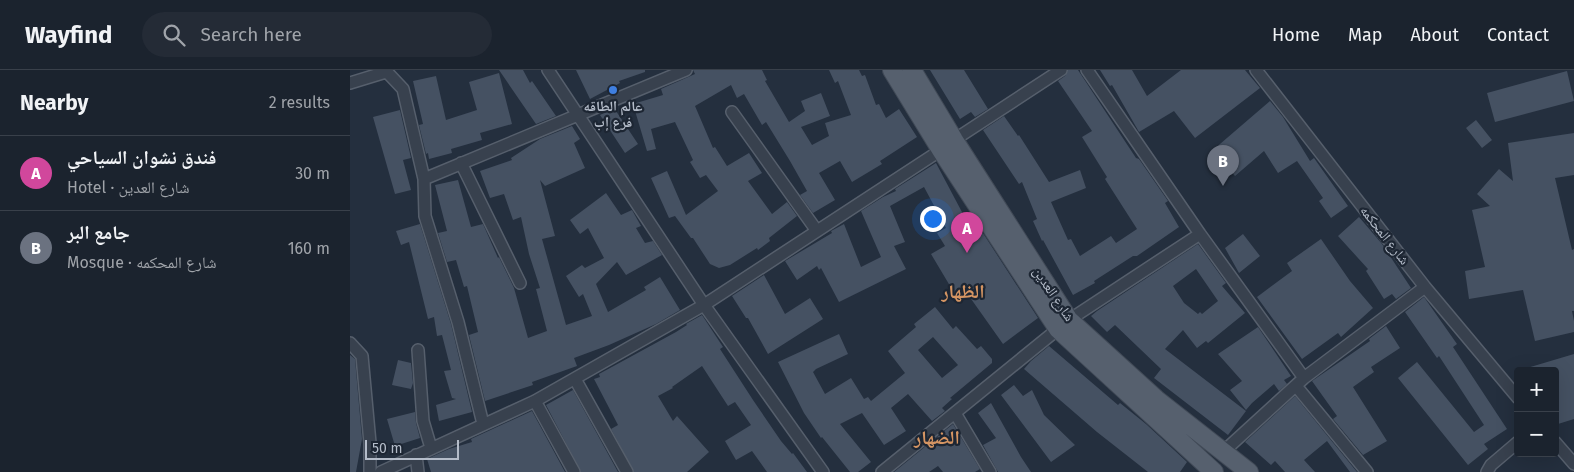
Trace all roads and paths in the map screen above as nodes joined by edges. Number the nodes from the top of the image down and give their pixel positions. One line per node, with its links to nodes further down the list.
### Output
1 (548, 70): 11 (street)
2 (686, 70): 11 (street)
3 (892, 70): 12 (main road, شارع العدين)
4 (912, 70): 12 (main road, شارع العدين)
5 (1061, 70): 12 (street)
6 (1087, 70): 16 (street)
7 (1256, 70): 18 (street, شارع المحكمه)
8 (386, 71): 9 (street); 14 (street)
9 (350, 83)
10 (732, 112): 15 (street)
11 (578, 114): 13 (street); 19 (street)
12 (948, 145): 15 (street); 20 (main road, شارع العدين)
13 (461, 163): 14 (street); 17 (street)
14 (424, 179): 28 (street)
15 (818, 231): 19 (street)
16 (1200, 234): 20 (street); 24 (street)
17 (520, 283)
18 (1425, 286): 24 (street); 25 (street, شارع المحكمه)
19 (704, 305): 23 (street); 40 (street)
20 (1064, 324): 27 (street); 32 (main road, شارع العدين); 43 (main road, شارع العدين)
21 (350, 343): 35 (street)
22 (418, 350): 31 (street)
23 (574, 379): 26 (street); 39 (street)
24 (1300, 382): 32 (street); 45 (street)
25 (1514, 393)
26 (535, 400): 28 (street); 38 (street)
27 (955, 413): 41 (street); 42 (street)
28 (483, 424): 31 (street)
29 (1514, 445): 46 (street)
30 (1559, 447): 34 (street)
31 (431, 448): 33 (street)
32 (1223, 452): 44 (main road, شارع العدين)
33 (416, 455): 36 (street); 37 (street)
34 (1574, 464)
35 (370, 472)
36 (382, 472)
37 (418, 472)
38 (574, 472)
39 (627, 472)
40 (823, 472)
41 (882, 472)
42 (990, 472)
43 (1214, 472)
44 (1248, 472)
45 (1367, 472)
46 (1487, 472)

